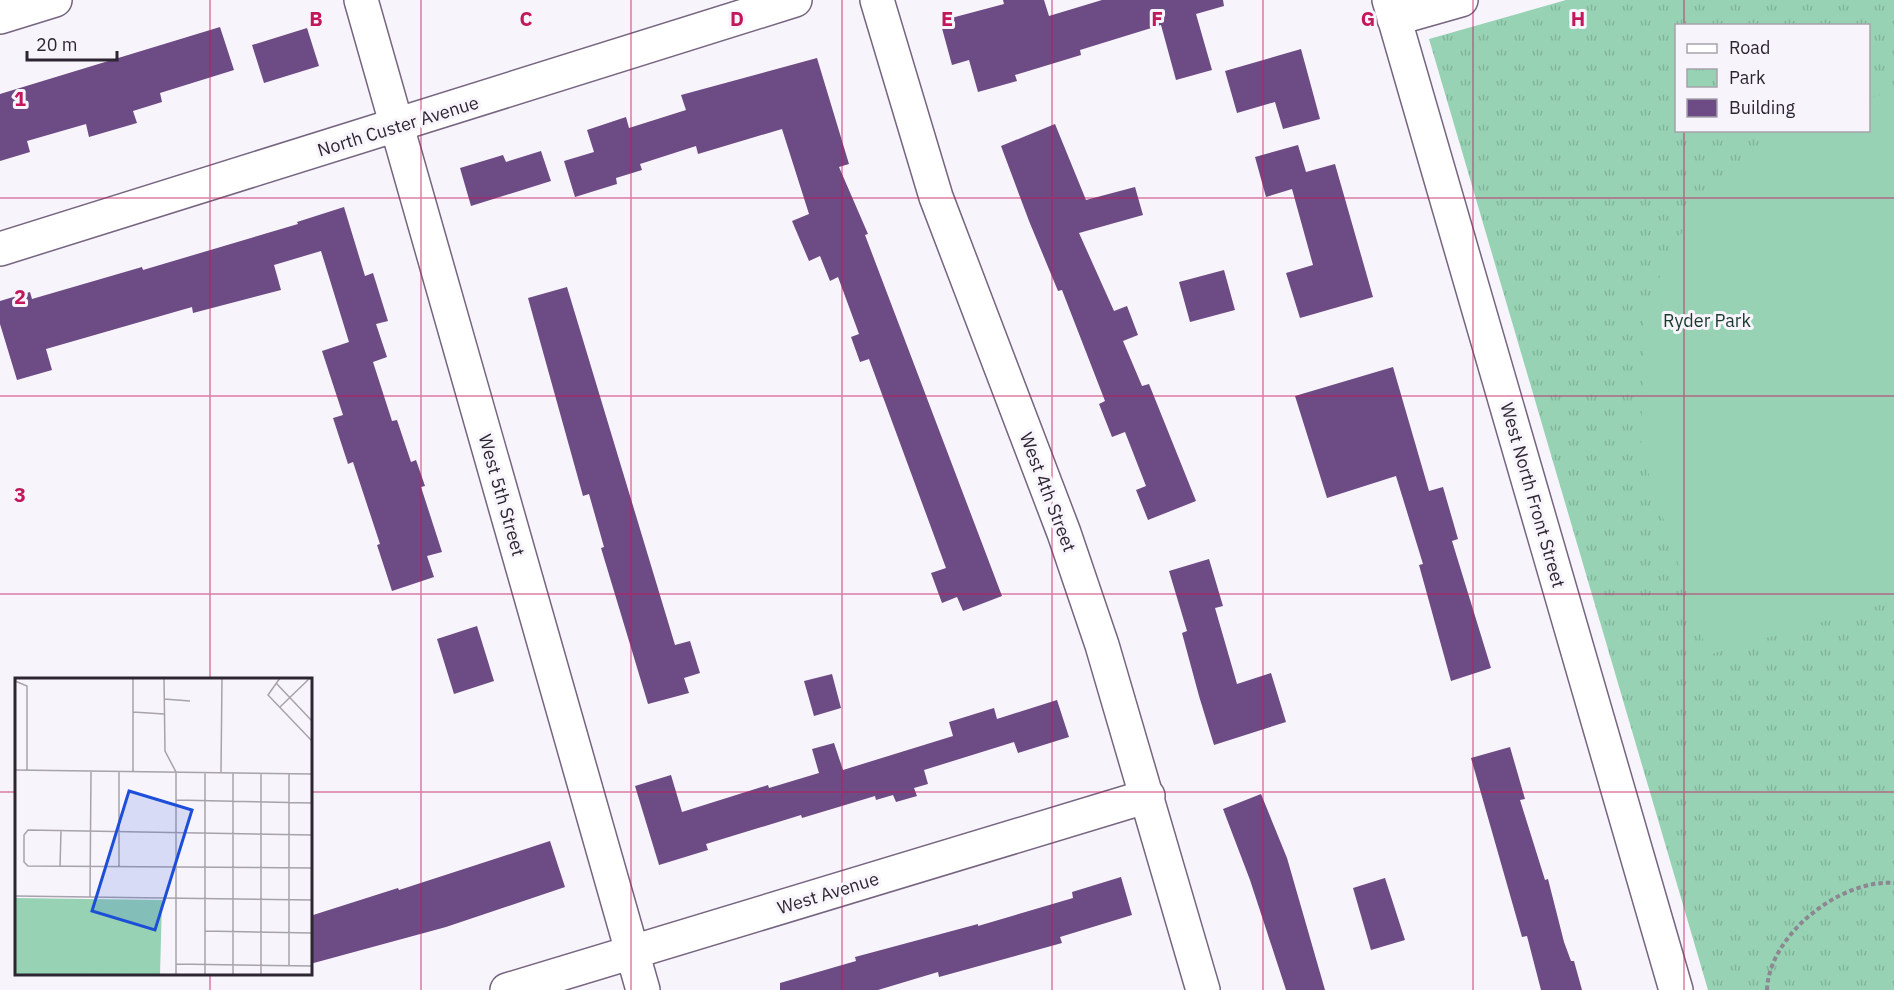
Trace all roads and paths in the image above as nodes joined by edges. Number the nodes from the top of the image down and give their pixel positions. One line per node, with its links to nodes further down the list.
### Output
1 (55, 0): 7 (street)
2 (361, 0): 8 (street, West 5th Street)
3 (795, 0): 8 (street, North Custer Avenue)
4 (877, 0): 10 (street, West 4th Street)
5 (1461, 0): 6 (street)
6 (1392, 10): 16 (street, West North Front Street)
7 (0, 17)
8 (397, 127): 9 (street, North Custer Avenue); 12 (street, West 5th Street)
9 (0, 249)
10 (1148, 795): 12 (street, West Avenue); 15 (street, West 4th Street)
11 (1894, 883): 17 (path)
12 (632, 952): 13 (street, West Avenue); 14 (street, West 5th Street)
13 (507, 990)
14 (643, 990)
15 (1203, 990)
16 (1676, 990)
17 (1767, 990)

